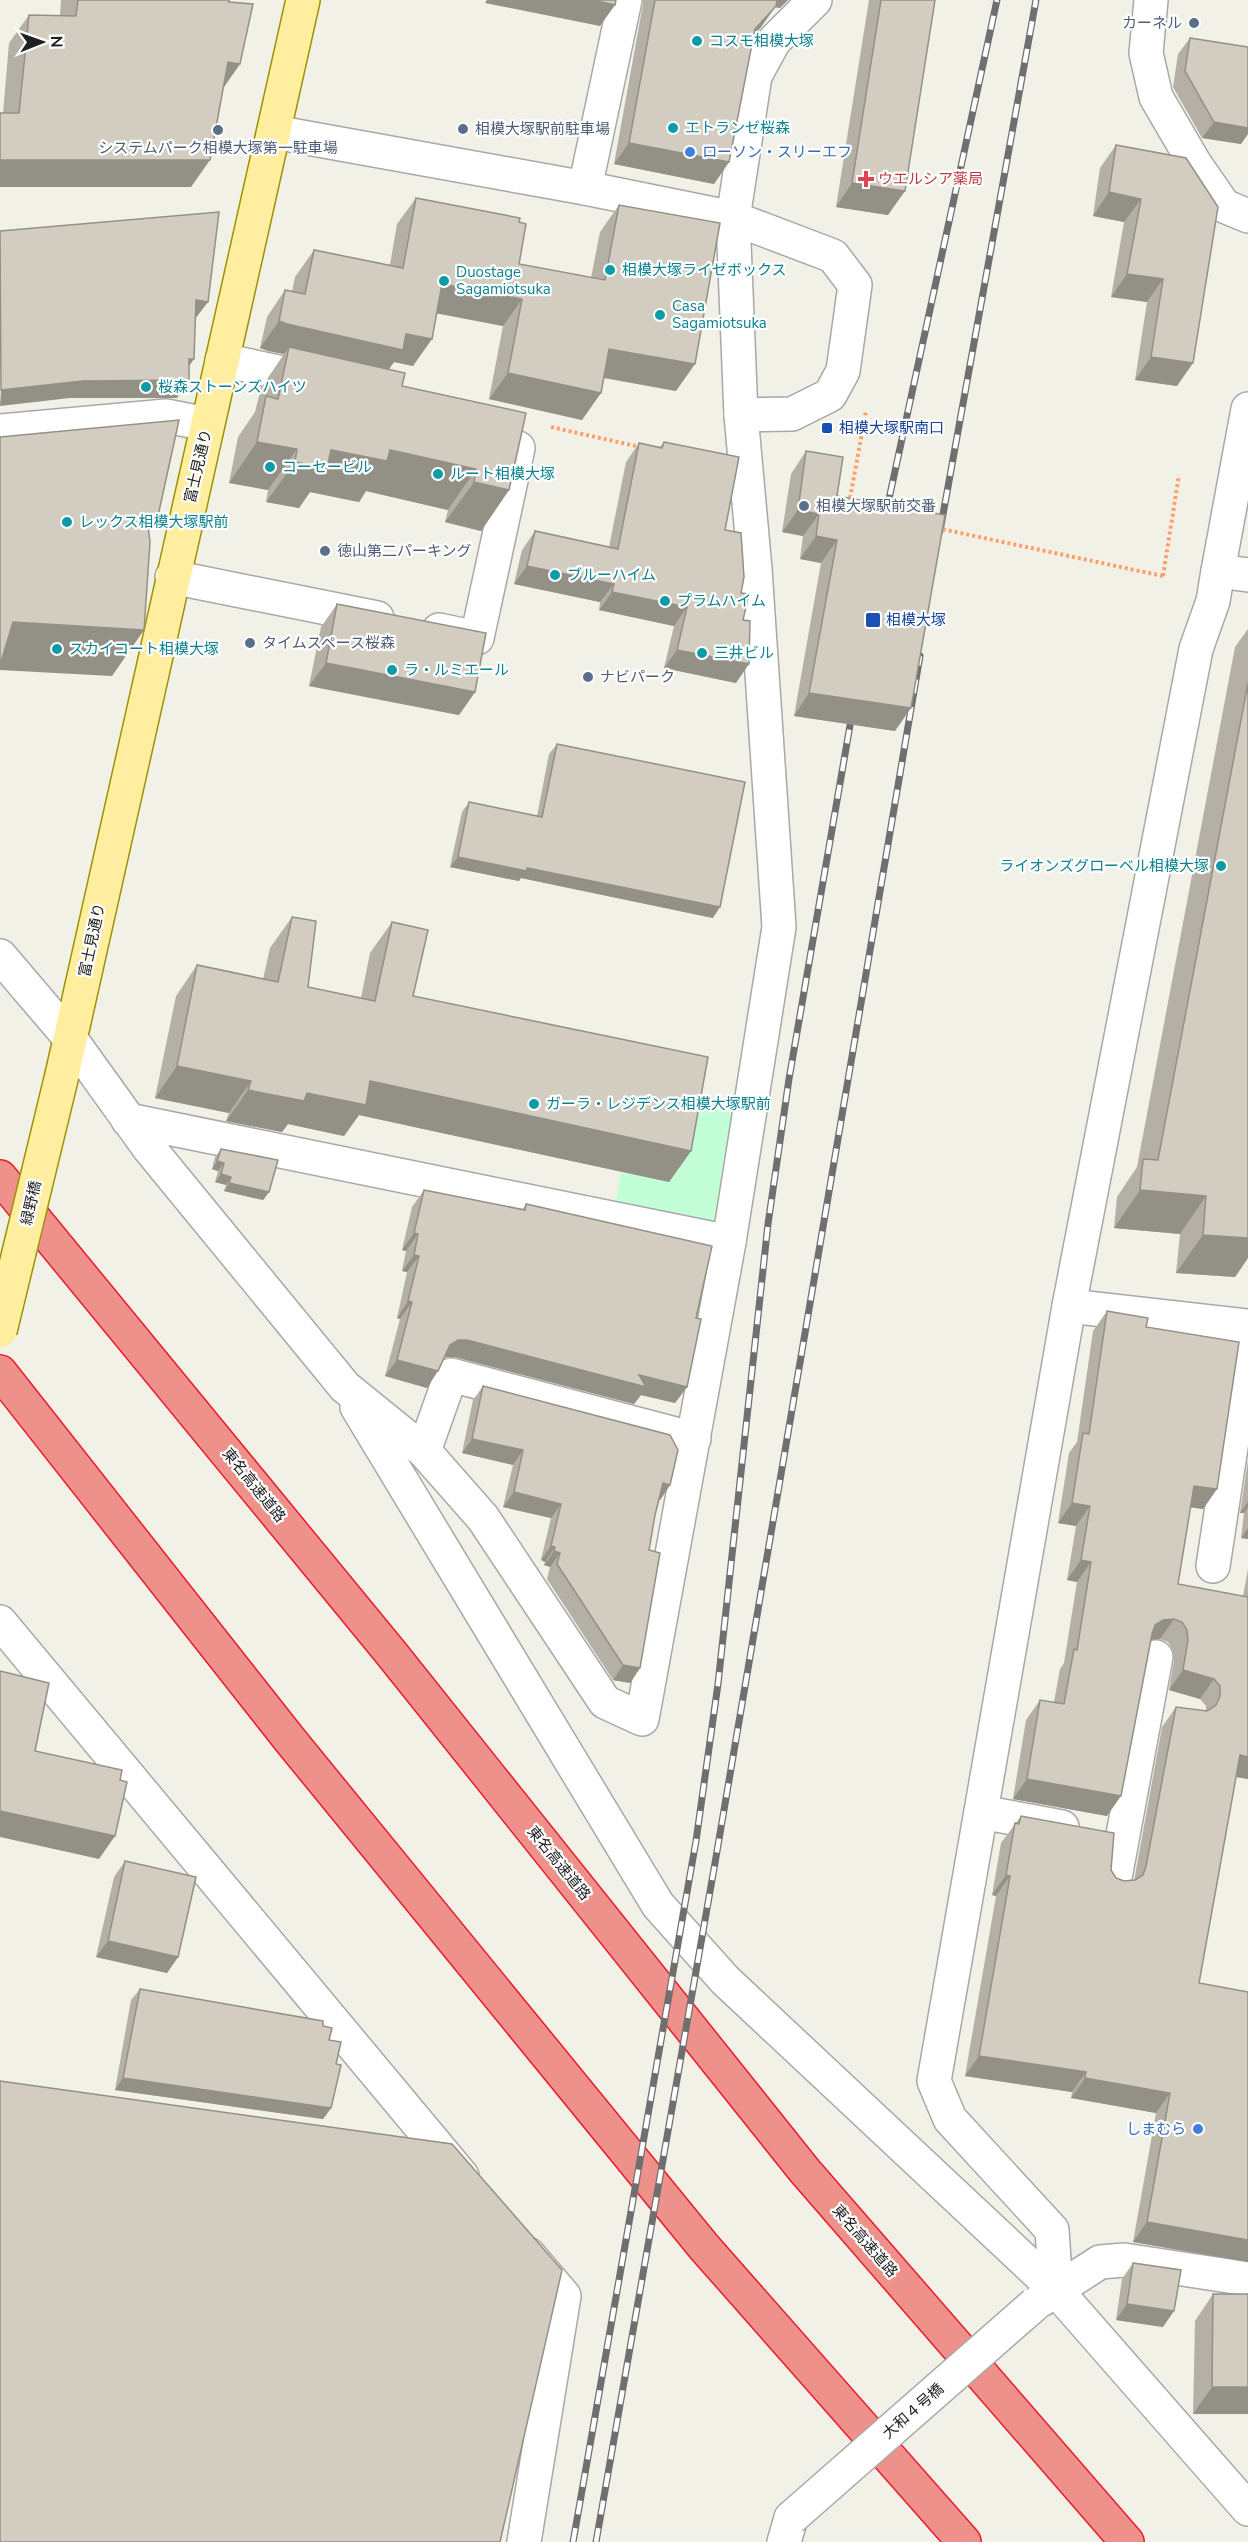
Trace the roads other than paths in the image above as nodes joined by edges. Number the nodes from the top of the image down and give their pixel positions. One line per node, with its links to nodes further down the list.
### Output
1 (303, 0): 5 (main road, 富士見通り)
2 (625, 0): 6 (street)
3 (815, 0): 8 (street)
4 (1151, 0): 7 (street)
5 (274, 132): 6 (street); 9 (main road, 富士見通り)
6 (585, 188): 8 (street)
7 (1248, 216)
8 (733, 218): 12 (street); 12 (street)
9 (222, 360): 10 (street); 13 (main road, 富士見通り)
10 (342, 386)
11 (1248, 409): 16 (street)
12 (741, 415): 23 (street)
13 (207, 424): 15 (street); 17 (main road, 富士見通り)
14 (512, 424): 17 (street)
15 (0, 431)
16 (1233, 573): 24 (street)
17 (172, 577): 19 (main road, 富士見通り)
18 (0, 956): 19 (street)
19 (70, 1038): 20 (main road, 富士見通り); 21 (street)
20 (62, 1075): 26 (main road, 緑野橋, bridge)
21 (128, 1120): 23 (street); 29 (street)
22 (0, 1177): 48 (highway, 東名高速道路)
23 (729, 1242): 30 (street)
24 (1069, 1306): 25 (street); 35 (street)
25 (1248, 1326)
26 (0, 1331)
27 (1248, 1335): 32 (street)
28 (0, 1372): 47 (highway)
29 (345, 1387): 31 (street); 43 (street)
30 (694, 1439): 31 (street); 31 (street)
31 (424, 1451)
32 (1213, 1566)
33 (0, 1622): 39 (street)
34 (1156, 1658): 36 (street)
35 (981, 1812): 36 (street); 43 (street)
36 (1122, 1838): 37 (street)
37 (1114, 1883)
38 (399, 2149): 39 (street)
39 (445, 2156): 40 (street)
40 (482, 2199)
41 (512, 2234): 46 (street)
42 (1248, 2279): 43 (street, 大和４号橋)
43 (1045, 2297): 44 (street); 45 (street, 大和４号橋, bridge)
44 (1248, 2509)
45 (787, 2530)
46 (524, 2542)
47 (964, 2542)
48 (1127, 2542)

